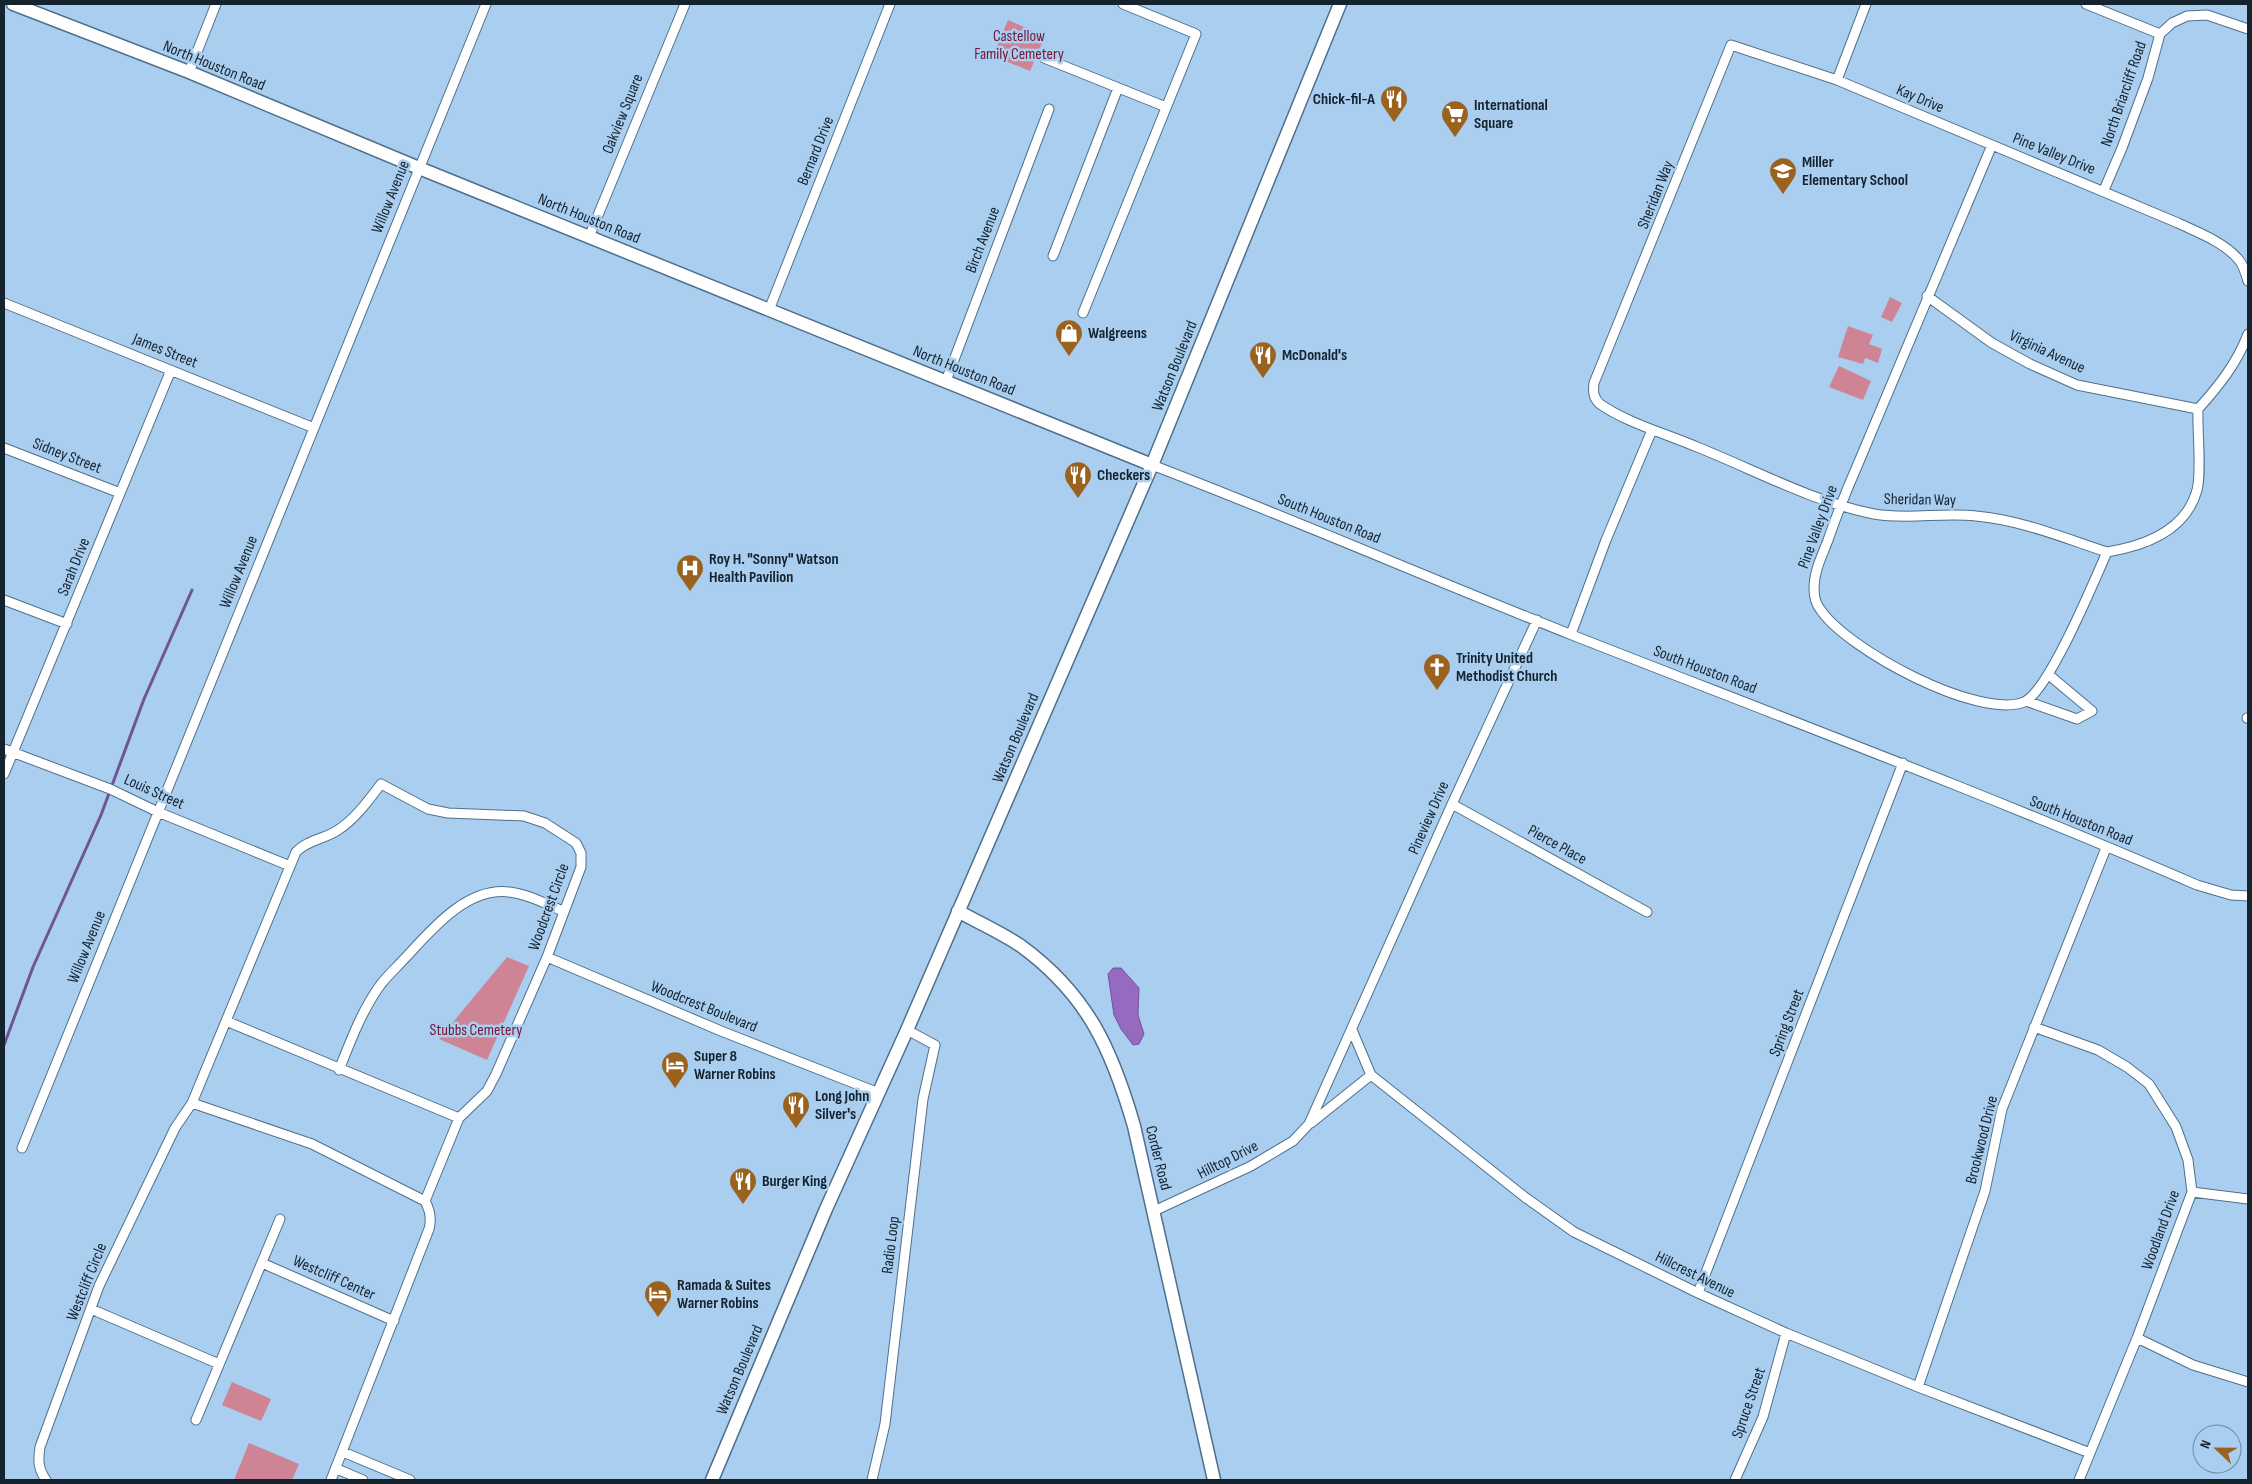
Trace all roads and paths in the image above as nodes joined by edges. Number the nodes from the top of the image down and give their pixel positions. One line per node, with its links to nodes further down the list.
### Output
1 (14, 4): 13 (street, North Houston Road)
2 (216, 4): 13 (street)
3 (685, 4): 21 (street, Oakview Square)
4 (890, 4): 26 (street, Bernard Drive)
5 (1123, 4): 16 (street)
6 (1340, 4): 35 (street, Watson Boulevard)
7 (1866, 4): 14 (street)
8 (2086, 4): 11 (street, North Briarcliff Road)
9 (485, 5): 19 (street, Willow Avenue)
10 (2248, 29): 11 (street, North Briarcliff Road)
11 (2160, 34): 20 (street, North Briarcliff Road)
12 (1044, 58): 15 (street)
13 (189, 72): 19 (street, North Houston Road)
14 (1837, 80): 18 (street, Kay Drive); 33 (street, Sheridan Way)
15 (1118, 88): 16 (street); 22 (street)
16 (1166, 107): 27 (street)
17 (1049, 109): 30 (street, Birch Avenue)
18 (1992, 145): 20 (street, Pine Valley Drive); 24 (street, Pine Valley Drive)
19 (419, 168): 21 (street, North Houston Road); 32 (street, Willow Avenue)
20 (2104, 190): 23 (street, Pine Valley Drive)
21 (589, 236): 26 (street, North Houston Road)
22 (1053, 256)
23 (2248, 281)
24 (1927, 296): 31 (street, Virginia Avenue); 37 (street, Pine Valley Drive)
25 (4, 303): 29 (street, James Street)
26 (769, 310): 30 (street, North Houston Road)
27 (1083, 313)
28 (2248, 334): 31 (street)
29 (171, 370): 32 (street, James Street); 36 (street, Sarah Drive)
30 (946, 381): 35 (street, North Houston Road)
31 (2198, 409): 38 (street)
32 (314, 428): 49 (street, Willow Avenue)
33 (1652, 430): 37 (street, Sheridan Way); 42 (street)
34 (4, 448): 36 (street, Sidney Street)
35 (1152, 465): 40 (street, South Houston Road); 54 (street, Watson Boulevard)
36 (120, 493): 41 (street, Sarah Drive)
37 (1841, 504): 38 (street, Sheridan Way); 44 (street, Pine Valley Drive)
38 (2107, 552): 43 (street)
39 (4, 600): 41 (street)
40 (1537, 620): 42 (street, South Houston Road); 48 (street, Pineview Drive)
41 (67, 624): 45 (street, Sarah Drive)
42 (1570, 634): 46 (street, South Houston Road)
43 (2049, 674): 44 (street); 44 (street)
44 (2026, 701)
45 (8, 751): 47 (street, Sarah Drive); 49 (street, Louis Street)
46 (1903, 763): 50 (street, South Houston Road); 74 (street, Spring Street)
47 (4, 774)
48 (1452, 804): 55 (street, Pierce Place); 60 (street, Pineview Drive)
49 (158, 812): 51 (street, Louis Street); 67 (street, Willow Avenue)
50 (2106, 848): 52 (street, South Houston Road); 58 (street, Brookwood Drive)
51 (290, 866): 53 (street, Woodcrest Circle); 57 (street, Woodcrest Circle)
52 (2248, 896)
53 (563, 911): 56 (street, Woodcrest Circle); 61 (street)
54 (958, 911): 59 (street, Watson Boulevard); 71 (street, Corder Road)
55 (1648, 912)
56 (547, 957): 63 (street, Woodcrest Boulevard); 65 (street, Woodcrest Circle)
57 (226, 1020): 61 (street); 64 (street, Westcliff Circle)
58 (2034, 1027): 68 (street, Woodland Drive); 81 (street, Brookwood Drive)
59 (908, 1030): 63 (street, Watson Boulevard); 91 (street, Radio Loop)
60 (1352, 1030): 62 (street, Hillcrest Avenue); 66 (street, Hilltop Drive)
61 (340, 1070): 65 (street)
62 (1371, 1075): 66 (street, Hilltop Drive); 74 (street, Hillcrest Avenue)
63 (878, 1093): 90 (street, Watson Boulevard)
64 (192, 1103): 70 (street); 75 (street, Westcliff Circle)
65 (459, 1118): 70 (street)
66 (1309, 1124): 71 (street, Hilltop Drive)
67 (22, 1148)
68 (2192, 1192): 69 (street); 78 (street, Woodland Drive)
69 (2248, 1199)
70 (425, 1201): 76 (street)
71 (1154, 1212): 92 (street, Corder Road)
72 (280, 1219): 73 (street)
73 (262, 1263): 76 (street, Westcliff Center); 79 (street)
74 (1698, 1293): 77 (street, Hillcrest Avenue)
75 (91, 1309): 79 (street); 86 (street, Westcliff Circle)
76 (394, 1321): 83 (street)
77 (1786, 1334): 81 (street, Hillcrest Avenue); 93 (street, Spruce Street)
78 (2137, 1338): 80 (street); 84 (street, Woodland Drive)
79 (219, 1364): 82 (street)
80 (2248, 1382)
81 (1918, 1387): 84 (street, Hillcrest Avenue)
82 (196, 1420)
83 (343, 1452): 85 (street); 89 (street)
84 (2090, 1453): 94 (street, Woodland Drive)
85 (336, 1470): 87 (street); 88 (street)
86 (46, 1480)
87 (331, 1480)
88 (363, 1480)
89 (410, 1480)
90 (712, 1480)
91 (872, 1480)
92 (1214, 1480)
93 (1735, 1480)
94 (2079, 1480)

